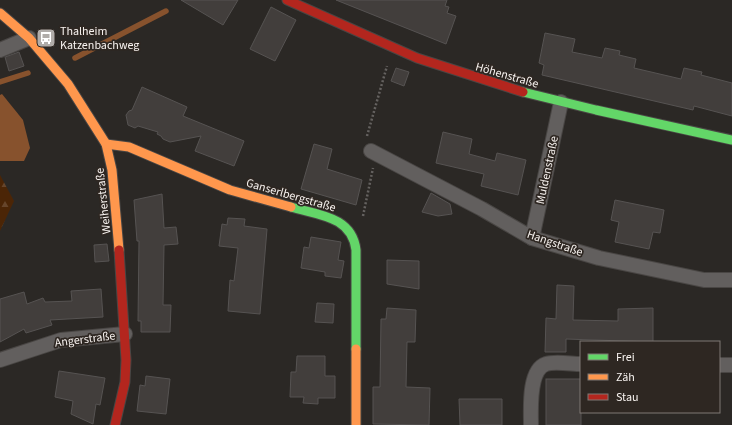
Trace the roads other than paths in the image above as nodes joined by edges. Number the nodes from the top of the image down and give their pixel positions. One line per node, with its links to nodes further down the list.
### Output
1 (287, 0): 5 (street, Höhenstraße)
2 (0, 13): 3 (street, Weiherstraße)
3 (29, 38): 4 (street); 7 (street, Weiherstraße)
4 (0, 50)
5 (561, 102): 6 (street, Höhenstraße); 9 (street, Muldenstraße)
6 (732, 140)
7 (106, 144): 11 (street, Weiherstraße); 17 (street, Ganserlbergstraße)
8 (370, 151): 9 (street, Hangstraße)
9 (532, 238): 10 (street, Hangstraße)
10 (732, 280)
11 (125, 334): 12 (street, Angerstraße); 16 (street, Weiherstraße)
12 (0, 360)
13 (580, 364): 18 (street)
14 (720, 365): 15 (street)
15 (732, 365)
16 (115, 425)
17 (356, 425)
18 (532, 425)

